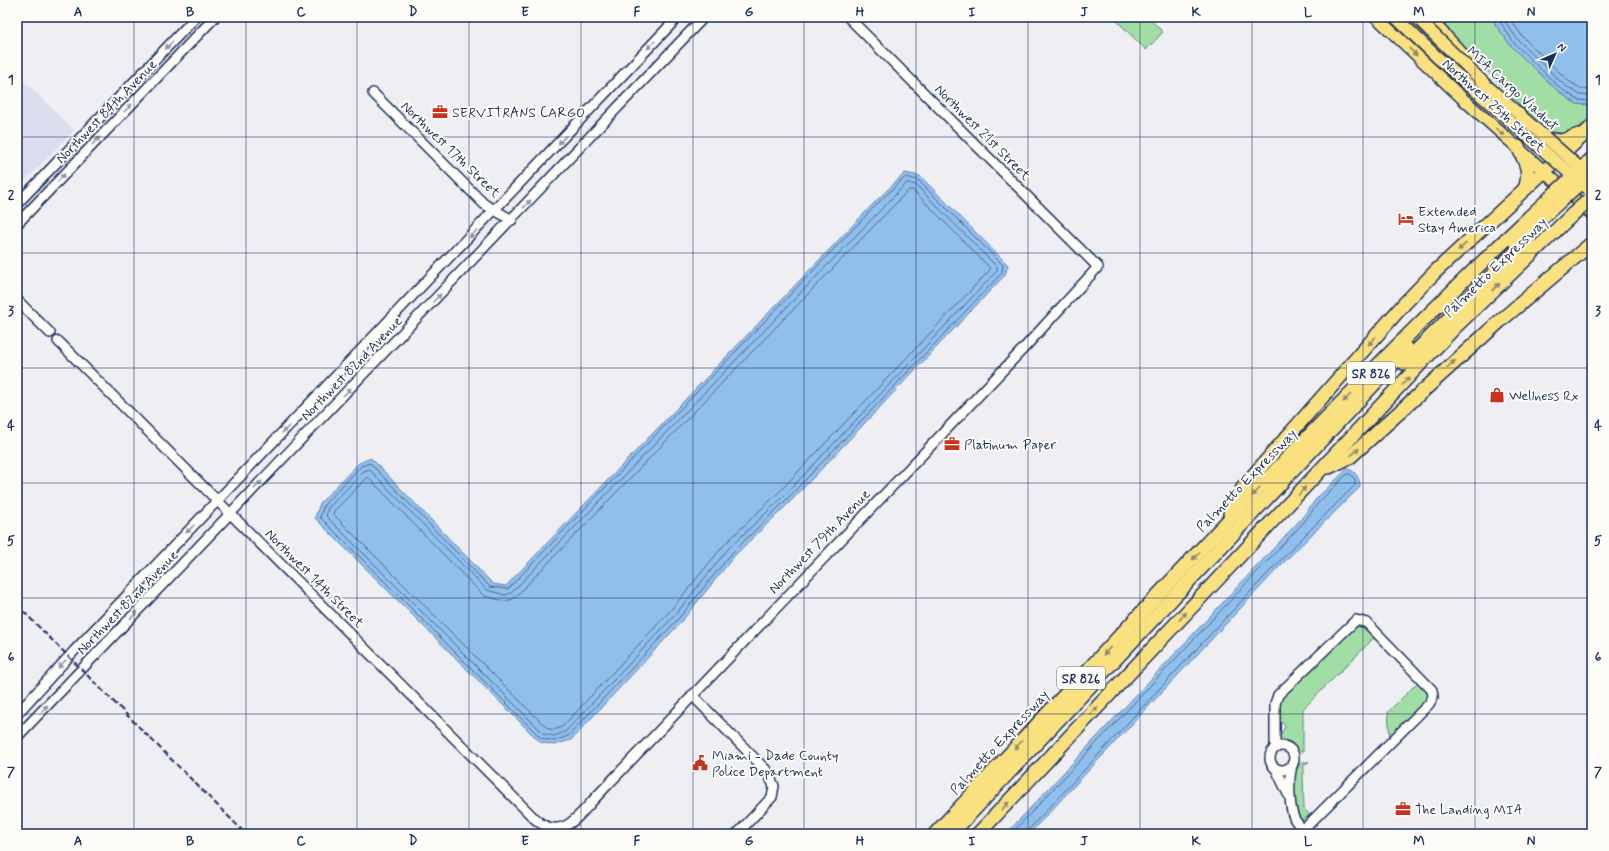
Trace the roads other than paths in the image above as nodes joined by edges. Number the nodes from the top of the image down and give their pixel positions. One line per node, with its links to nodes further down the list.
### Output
1 (196, 17): 21 (street, Northwest 84th Avenue, one-way to 21)
2 (215, 17): 24 (street, Northwest 84th Avenue, one-way to 2)
3 (678, 17): 28 (street, Northwest 82nd Avenue, one-way to 28)
4 (704, 17): 30 (street, Northwest 82nd Avenue, one-way to 4)
5 (848, 17): 35 (street, Northwest 21st Street)
6 (1376, 17): 15 (main road, Northwest 25th Street, one-way to 15)
7 (1395, 17): 23 (main road, MIA Cargo Viaduct, bridge)
8 (1406, 17): 11 (main road)
9 (1416, 17): 20 (main road, MIA Cargo Viaduct, bridge)
10 (1428, 17): 11 (main road, Northwest 25th Street)
11 (1481, 73): 14 (main road, Northwest 25th Street)
12 (373, 92): 28 (street, Northwest 17th Street)
13 (1589, 130): 14 (highway); 16 (highway)
14 (1549, 140): 16 (main road, Northwest 25th Street)
15 (1518, 147): 18 (main road, Northwest 25th Street); 22 (highway)
16 (1562, 154): 18 (highway); 20 (main road, Northwest 25th Street)
17 (1592, 159): 27 (highway, Palmetto Expressway / SR 826, bridge)
18 (1545, 171): 22 (highway); 29 (main road, Northwest 25th Street)
19 (1592, 172): 27 (highway, bridge)
20 (1592, 181): 27 (highway)
21 (32, 188): 24 (street); 26 (street, Northwest 84th Avenue)
22 (1525, 189): 42 (highway, one-way to 42)
23 (1592, 193)
24 (42, 198): 31 (street, Northwest 84th Avenue)
25 (1592, 198): 27 (highway, Palmetto Expressway / SR 826, bridge)
26 (17, 204)
27 (1562, 204): 39 (highway, Palmetto Expressway / SR 826, one-way to 27); 42 (highway, Palmetto Expressway / SR 826, one-way to 42); 54 (highway); 55 (highway)
28 (495, 211): 30 (street, Northwest 17th Street); 40 (street, Northwest 82nd Avenue, one-way to 40)
29 (1592, 214)
30 (512, 220): 41 (street, Northwest 82nd Avenue, one-way to 30)
31 (17, 224)
32 (1592, 243): 34 (highway)
33 (1592, 250): 34 (highway)
34 (1577, 255): 39 (highway, one-way to 34)
35 (1098, 267): 43 (street, Northwest 79th Avenue)
36 (17, 300): 37 (street)
37 (50, 333)
38 (58, 341): 40 (street, Northwest 14th Street)
39 (1322, 470): 56 (highway, Palmetto Expressway / SR 826, one-way to 39)
40 (217, 501): 41 (street, Northwest 14th Street); 44 (street, Northwest 82nd Avenue, one-way to 44)
41 (230, 514): 45 (street, Northwest 82nd Avenue, one-way to 41); 50 (street, Northwest 14th Street)
42 (1222, 527): 53 (highway, Palmetto Expressway / SR 826, one-way to 53)
43 (692, 695): 50 (street, Northwest 79th Avenue); 52 (street)
44 (17, 714)
45 (17, 737)
46 (1275, 748): 47 (street); 48 (street); 51 (street)
47 (1293, 764): 48 (street); 49 (street)
48 (1276, 769): 49 (street)
49 (1292, 805): 51 (street)
50 (556, 829)
51 (1303, 833)
52 (737, 834)
53 (935, 834)
54 (951, 834)
55 (962, 834)
56 (978, 834)

